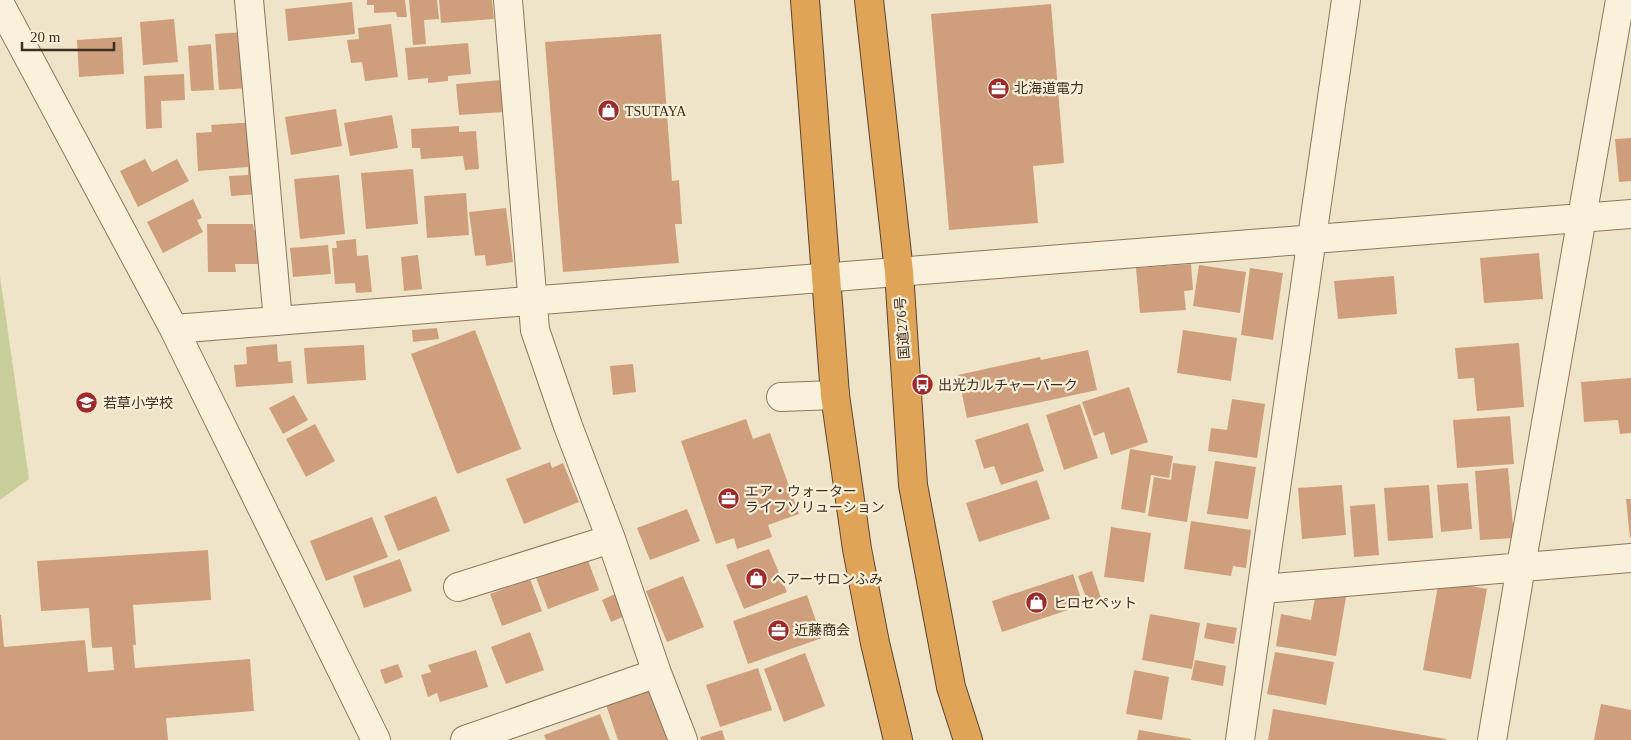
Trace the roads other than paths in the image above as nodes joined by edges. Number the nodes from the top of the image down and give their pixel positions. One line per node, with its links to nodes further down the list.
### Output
1 (249, 0): 14 (street)
2 (508, 0): 13 (street)
3 (805, 0): 12 (highway)
4 (869, 0): 11 (highway, 国道276号)
5 (1346, 0): 10 (street)
6 (1620, 0): 9 (street)
7 (0, 4): 15 (street)
8 (1631, 214): 9 (street)
9 (1582, 218): 10 (street); 20 (street)
10 (1312, 240): 11 (street); 22 (street)
11 (898, 272): 12 (street); 28 (highway, 国道276号)
12 (825, 278): 13 (street); 16 (highway)
13 (533, 301): 14 (street); 18 (street)
14 (278, 321): 15 (street)
15 (174, 329): 24 (street)
16 (835, 395): 17 (street); 27 (highway)
17 (781, 397)
18 (611, 539): 21 (street); 23 (street)
19 (1631, 558): 20 (street)
20 (1520, 566): 22 (street); 30 (street)
21 (458, 587)
22 (1262, 589): 29 (street)
23 (657, 673): 25 (street); 26 (street)
24 (376, 740)
25 (465, 740)
26 (683, 740)
27 (898, 740)
28 (968, 740)
29 (1240, 740)
30 (1492, 740)

